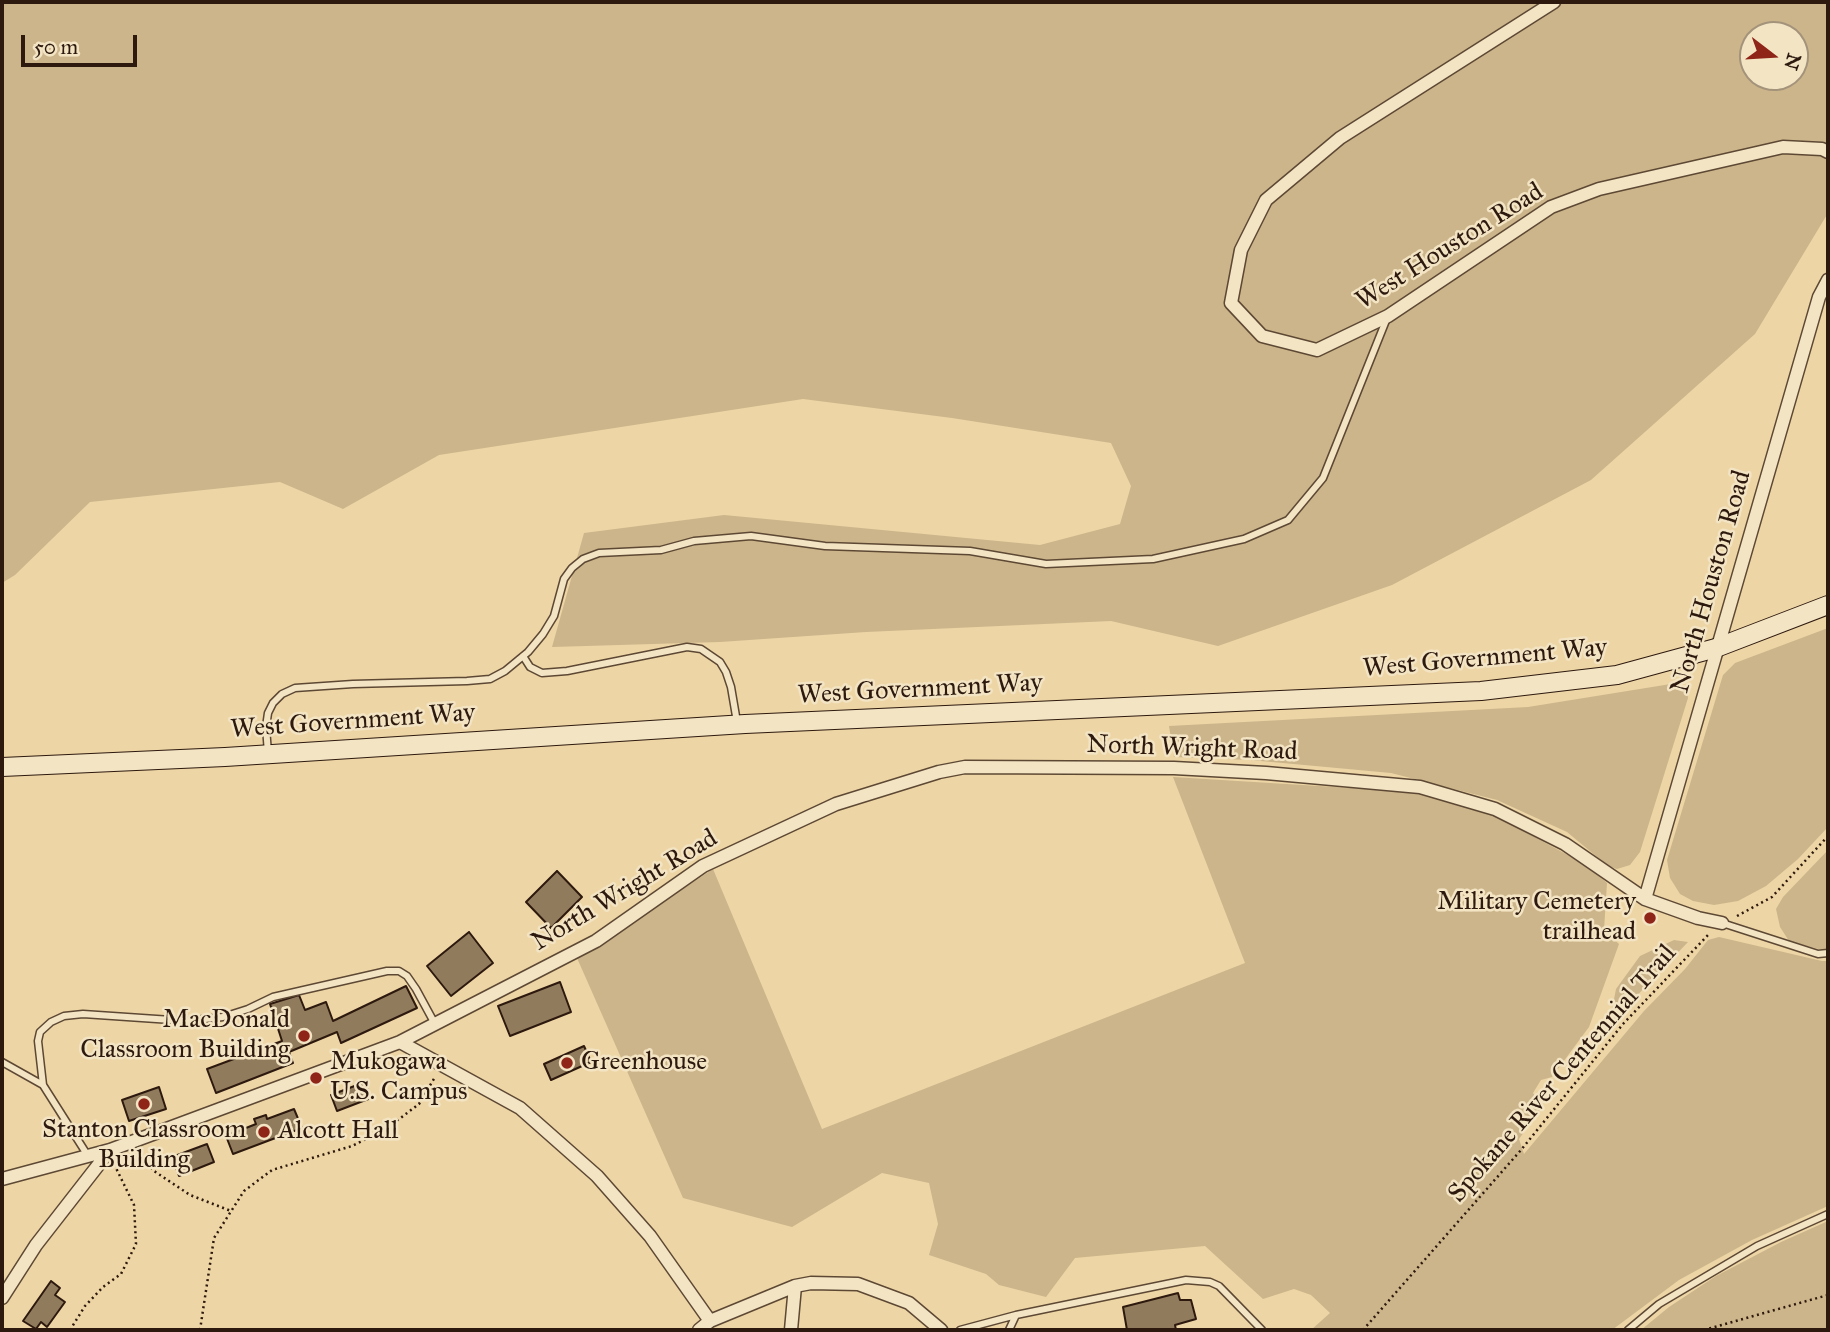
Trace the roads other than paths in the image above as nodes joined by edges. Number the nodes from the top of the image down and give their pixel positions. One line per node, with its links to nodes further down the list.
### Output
1 (1554, 2): 4 (street, West Houston Road)
2 (1828, 152): 4 (street, West Houston Road)
3 (1828, 280): 6 (street, North Houston Road)
4 (1388, 316): 7 (lane)
5 (1828, 605): 6 (main road, West Government Way)
6 (1717, 648): 8 (main road, West Government Way); 11 (street, North Houston Road)
7 (523, 656): 8 (lane); 9 (lane)
8 (737, 725): 9 (main road, West Government Way)
9 (268, 754): 10 (main road, West Government Way)
10 (2, 767)
11 (1644, 899): 12 (street, North Wright Road); 14 (street, North Wright Road)
12 (1722, 923): 13 (lane)
13 (1828, 953)
14 (435, 1024): 15 (street, North Wright Road); 17 (lane)
15 (400, 1042): 18 (street, North Wright Road); 25 (street)
16 (2, 1062): 17 (lane)
17 (43, 1085): 19 (lane)
18 (109, 1152): 19 (street, North Wright Road); 23 (street)
19 (88, 1156): 20 (street, North Wright Road)
20 (2, 1179)
21 (1828, 1213): 32 (lane)
22 (795, 1286): 25 (street); 27 (street); 28 (street)
23 (2, 1298)
24 (1016, 1315): 29 (lane); 30 (lane); 31 (lane)
25 (710, 1321): 26 (street)
26 (699, 1330)
27 (791, 1330)
28 (941, 1330)
29 (960, 1330)
30 (1009, 1330)
31 (1262, 1330)
32 (1628, 1330)

